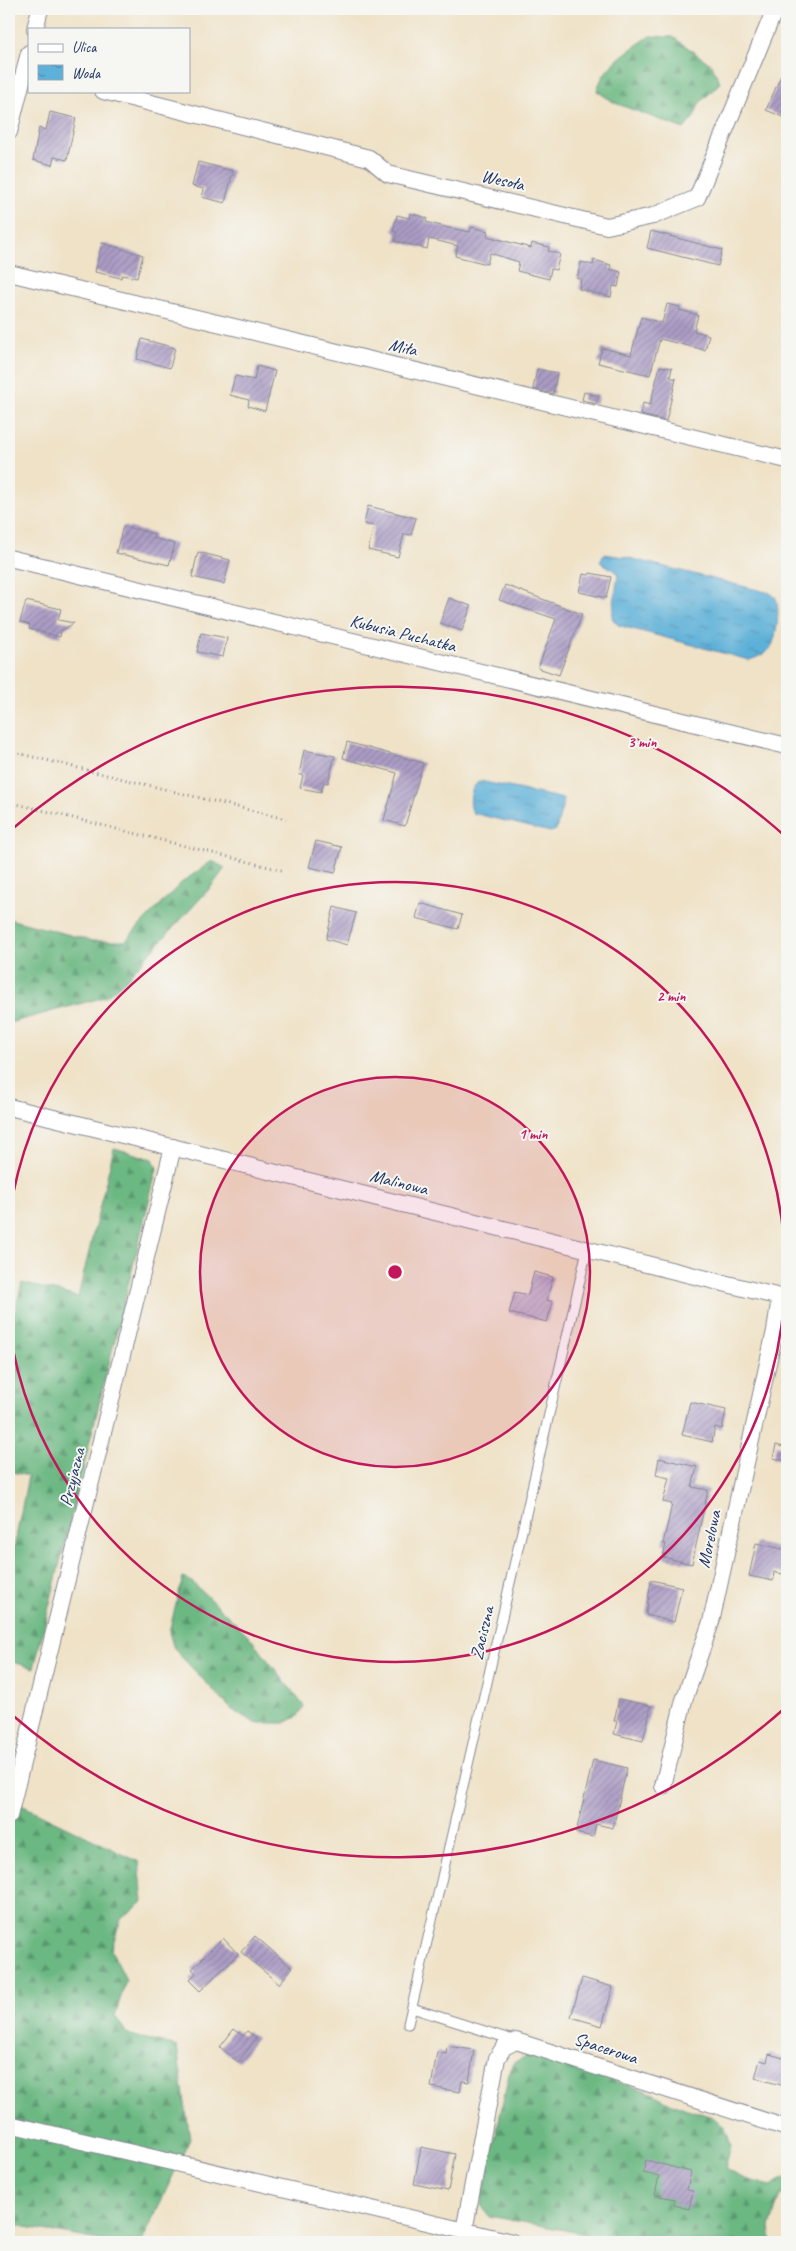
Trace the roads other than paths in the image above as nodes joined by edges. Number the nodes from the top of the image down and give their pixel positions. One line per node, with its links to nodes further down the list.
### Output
1 (40, 9): 3 (street)
2 (776, 9): 6 (street, Wesoła)
3 (35, 28)
4 (28, 59): 5 (street)
5 (26, 72): 7 (street)
6 (107, 92)
7 (9, 132)
8 (9, 273): 9 (street, Miła)
9 (787, 460)
10 (9, 558): 11 (street, Kubusia Puchatka)
11 (787, 746)
12 (9, 1107): 13 (street, Malinowa)
13 (173, 1147): 14 (street, Malinowa); 17 (street, Przyjazna)
14 (587, 1250): 15 (street, Malinowa); 18 (lane, Zaciszna)
15 (780, 1297): 16 (street, Morelowa)
16 (663, 1786)
17 (9, 1816)
18 (412, 2008): 19 (lane, Zaciszna); 20 (lane, Spacerowa)
19 (408, 2024)
20 (516, 2042): 22 (street, Spacerowa); 23 (street)
21 (9, 2124): 23 (street)
22 (787, 2128)
23 (464, 2231): 24 (street)
24 (512, 2242)

